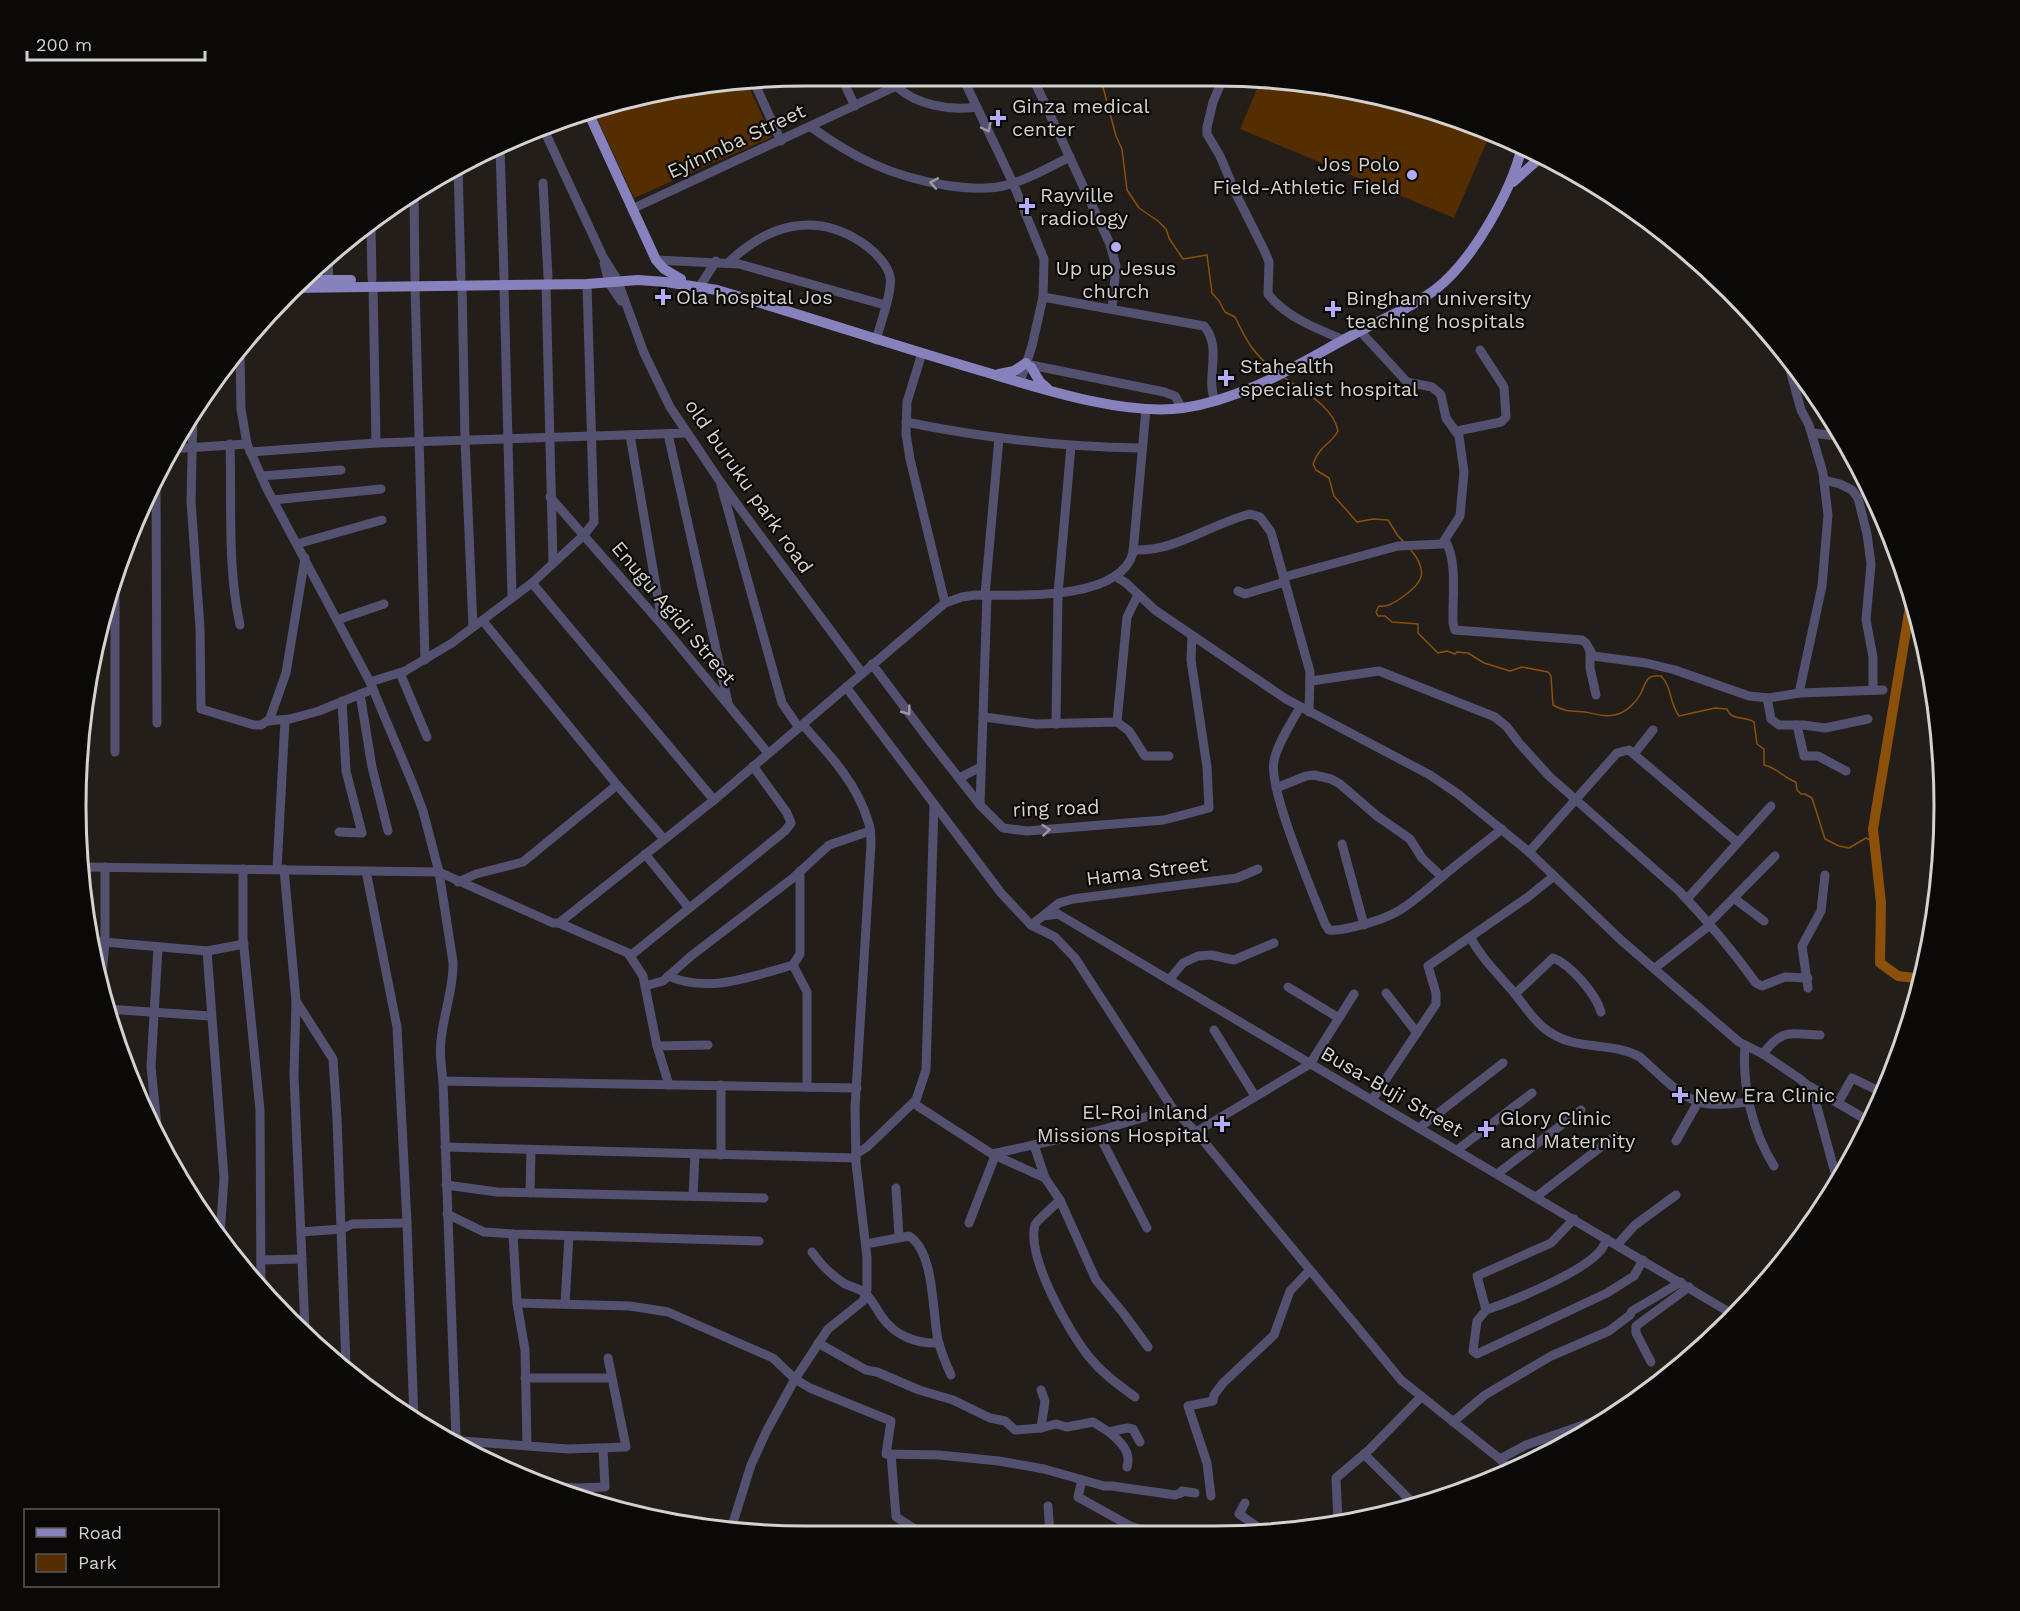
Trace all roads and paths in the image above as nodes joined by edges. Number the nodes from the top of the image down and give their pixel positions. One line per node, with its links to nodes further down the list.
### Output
1 (845, 86): 7 (street)
2 (897, 86): 7 (street, Eyinmba Street); 8 (street)
3 (967, 86): 8 (street)
4 (1037, 86): 15 (street)
5 (1220, 86): 47 (street)
6 (756, 87): 12 (street)
7 (855, 106): 10 (street, Eyinmba Street)
8 (976, 107): 19 (street, one-way to 19)
9 (591, 119): 22 (main road)
10 (811, 127): 12 (street, Eyinmba Street); 19 (street, one-way to 10)
11 (546, 134): 29 (street, old buruku park road)
12 (781, 141): 22 (street, Eyinmba Street)
13 (500, 154): 33 (street)
14 (1520, 154): 20 (main road)
15 (1070, 157): 19 (street); 44 (street)
16 (1535, 161): 20 (main road)
17 (458, 175): 36 (street)
18 (543, 183): 34 (street)
19 (1013, 183): 42 (street)
20 (1509, 187): 45 (main road)
21 (414, 201): 35 (street)
22 (632, 209): 24 (main road)
23 (371, 231): 37 (street)
24 (656, 260): 25 (street); 28 (main road); 30 (main road)
25 (716, 261): 26 (street); 38 (street)
26 (729, 262): 43 (street); 43 (street)
27 (328, 266): 32 (street)
28 (648, 274): 29 (main road); 30 (main road)
29 (612, 279): 34 (main road); 39 (main road); 41 (main road); 62 (street, old buruku park road)
30 (681, 279): 38 (main road)
31 (314, 280): 32 (main road)
32 (329, 280): 37 (main road)
33 (504, 281): 34 (main road); 36 (main road); 69 (street)
34 (547, 281): 39 (main road); 68 (street)
35 (415, 282): 36 (main road); 37 (main road); 72 (street)
36 (461, 282): 71 (street)
37 (373, 283): 40 (main road); 73 (street)
38 (702, 283): 41 (main road)
39 (587, 284): 67 (street)
40 (306, 287)
41 (717, 290): 46 (main road)
42 (1043, 297): 44 (street); 51 (street)
43 (885, 304): 46 (street)
44 (1112, 309): 56 (street)
45 (1360, 331): 47 (main road); 61 (street)
46 (876, 339): 49 (main road)
47 (1344, 340): 56 (main road)
48 (1480, 350): 61 (street)
49 (922, 353): 52 (main road); 59 (street)
50 (240, 360): 78 (street)
51 (1030, 365): 52 (main road); 54 (street); 55 (main road); 57 (street)
52 (993, 374): 54 (main road)
53 (1791, 375): 63 (street)
54 (1024, 383): 55 (main road)
55 (1055, 392): 58 (main road)
56 (1215, 401): 57 (main road)
57 (1182, 408): 58 (main road)
58 (1146, 409): 79 (street)
59 (906, 422): 70 (street); 105 (street)
60 (193, 427): 76 (street)
61 (1457, 431): 90 (street)
62 (687, 433): 64 (street); 82 (street, old buruku park road)
63 (1812, 433): 66 (street); 83 (street)
64 (668, 434): 65 (street); 128 (street)
65 (630, 435): 67 (street); 107 (street)
66 (1832, 435)
67 (590, 436): 68 (street); 89 (street)
68 (550, 437): 69 (street); 86 (street)
69 (507, 438): 71 (street); 103 (street)
70 (999, 438): 75 (street); 102 (street)
71 (465, 439): 72 (street); 111 (street)
72 (419, 442): 73 (street); 114 (street)
73 (376, 443): 78 (street)
74 (230, 444): 76 (street); 78 (street); 110 (street)
75 (1071, 446): 79 (street); 101 (street)
76 (194, 447): 77 (street); 134 (street)
77 (180, 448)
78 (249, 448): 81 (street)
79 (1142, 448): 92 (street)
80 (341, 470): 81 (street)
81 (261, 476): 87 (street)
82 (719, 480): 117 (street, old buruku park road); 139 (street)
83 (1824, 480): 121 (street); 123 (street)
84 (381, 489): 87 (street)
85 (156, 495): 136 (street)
86 (550, 497): 89 (street, Enugu Agidi Street); 94 (street)
87 (273, 500): 91 (street)
88 (382, 520): 91 (street)
89 (584, 535): 94 (street); 107 (street, Enugu Agidi Street)
90 (1445, 540): 97 (street); 113 (street)
91 (297, 544): 93 (street)
92 (1133, 550): 95 (street); 97 (street)
93 (305, 558): 108 (street); 134 (street)
94 (553, 563): 98 (street)
95 (1128, 566): 96 (street); 100 (street)
96 (1115, 576): 100 (street); 101 (street)
97 (1284, 579): 99 (street); 118 (street)
98 (532, 583): 103 (street); 152 (street)
99 (1238, 591)
100 (1136, 593): 112 (street); 135 (street)
101 (1058, 594): 102 (street); 137 (street)
102 (986, 595): 105 (street); 131 (street)
103 (512, 597): 109 (street)
104 (115, 603): 142 (street)
105 (945, 603): 115 (street)
106 (384, 604): 108 (street)
107 (657, 618): 128 (street, Enugu Agidi Street)
108 (337, 620): 119 (street)
109 (483, 621): 111 (street); 150 (street)
110 (240, 626)
111 (473, 627): 114 (street)
112 (1192, 636): 129 (street); 155 (street, ring road, one-way to 112)
113 (1590, 650): 125 (street); 126 (street)
114 (426, 660): 116 (street)
115 (872, 664): 117 (street); 149 (street, ring road, one-way to 149)
116 (400, 673): 119 (street); 141 (street)
117 (862, 673): 120 (street)
118 (1311, 681): 130 (street); 153 (street)
119 (371, 685): 124 (street); 174 (street)
120 (846, 687): 139 (street); 154 (street)
121 (1873, 690): 122 (street); 123 (street)
122 (1883, 690)
123 (1798, 693): 126 (street)
124 (360, 694): 127 (street); 158 (street)
125 (1596, 695)
126 (1767, 698): 138 (street)
127 (342, 701): 133 (street); 160 (street)
128 (729, 706): 143 (street, Enugu Agidi Street)
129 (1300, 706): 130 (street); 151 (street)
130 (1309, 712): 157 (street)
131 (984, 717): 137 (street); 147 (street)
132 (1868, 719): 138 (street)
133 (285, 720): 134 (street); 170 (street)
134 (269, 721)
135 (1117, 722): 137 (street); 145 (street)
136 (157, 723)
137 (1056, 724)
138 (1797, 725): 148 (street)
139 (801, 726): 143 (street); 159 (street)
140 (1653, 730): 144 (street)
141 (427, 737)
142 (115, 752)
143 (768, 753): 146 (street)
144 (1634, 754): 153 (street); 162 (street)
145 (1169, 756)
146 (753, 766): 152 (street); 181 (street)
147 (981, 767): 149 (street); 155 (street)
148 (1846, 771)
149 (959, 778): 155 (street, ring road)
150 (617, 785): 161 (street); 178 (street)
151 (1276, 788): 177 (street); 187 (street)
152 (714, 800): 161 (street)
153 (1576, 801): 164 (street); 179 (street)
154 (934, 804): 186 (street); 233 (street)
155 (980, 805)
156 (1771, 806): 162 (street)
157 (1502, 830): 164 (street); 177 (street)
158 (388, 831)
159 (870, 831): 173 (street); 226 (street)
160 (339, 832)
161 (664, 838): 165 (street)
162 (1737, 842): 179 (street)
163 (1342, 844): 187 (street)
164 (1529, 852): 176 (street)
165 (645, 854): 181 (street); 184 (street)
166 (1775, 856): 180 (street)
167 (89, 867): 168 (street)
168 (105, 867): 169 (street); 190 (street)
169 (243, 869): 170 (street); 192 (street)
170 (280, 869): 172 (street); 206 (street)
171 (1258, 869): 182 (street, Hama Street)
172 (366, 871): 174 (street); 266 (street)
173 (800, 871): 197 (street); 199 (street)
174 (439, 872): 178 (street); 221 (street)
175 (1826, 875): 185 (street)
176 (1554, 876): 188 (street); 198 (street)
177 (1442, 877): 187 (street)
178 (458, 882): 184 (street)
179 (1687, 899): 185 (street)
180 (1735, 899): 183 (street); 185 (street)
181 (689, 908): 195 (street)
182 (1043, 916): 186 (street); 200 (street, Busa-Buji Street)
183 (1764, 921)
184 (558, 923): 195 (street)
185 (1710, 924): 198 (street)
186 (1031, 925): 235 (street)
187 (1364, 925)
188 (1470, 937): 205 (street); 213 (street)
189 (98, 942): 190 (street)
190 (105, 943): 193 (street); 196 (street)
191 (1275, 943): 200 (street)
192 (244, 944): 194 (street); 281 (street)
193 (158, 947): 194 (street); 209 (street)
194 (207, 951): 210 (street)
195 (630, 956): 201 (street)
196 (103, 963)
197 (793, 965): 199 (street); 225 (street)
198 (1655, 968): 216 (street)
199 (668, 976): 201 (street)
200 (1169, 980): 220 (street, Busa-Buji Street)
201 (645, 986): 217 (street)
202 (1288, 987): 211 (street)
203 (1386, 993): 213 (street)
204 (1354, 994): 211 (street)
205 (1515, 994): 208 (street); 231 (street)
206 (296, 1001): 270 (street); 271 (street)
207 (116, 1011): 209 (street)
208 (1601, 1012)
209 (154, 1013): 210 (street); 237 (street)
210 (210, 1016): 268 (street)
211 (1339, 1017): 220 (street)
212 (1214, 1030): 229 (street)
213 (1417, 1033): 230 (street)
214 (1820, 1035): 218 (street)
215 (708, 1045): 217 (street)
216 (1745, 1045): 218 (street); 232 (street)
217 (657, 1046): 222 (street)
218 (1763, 1054): 224 (street)
219 (1503, 1063): 239 (street)
220 (1310, 1064): 229 (street); 230 (street, Busa-Buji Street)
221 (443, 1080): 222 (street); 245 (street)
222 (669, 1084): 223 (street)
223 (721, 1085): 225 (street); 249 (street)
224 (1807, 1085): 234 (street); 253 (street)
225 (807, 1087): 226 (street)
226 (857, 1088): 251 (street)
227 (1876, 1090): 234 (street)
228 (1532, 1093): 247 (street)
229 (1255, 1095): 241 (street)
230 (1372, 1100): 239 (street, Busa-Buji Street)
231 (1698, 1102): 232 (street); 243 (street)
232 (1750, 1102): 252 (street)
233 (913, 1103): 250 (street); 251 (street)
234 (1838, 1103): 238 (street)
235 (1173, 1109): 240 (street); 241 (street)
236 (1581, 1110): 254 (street)
237 (156, 1115)
238 (1863, 1118)
239 (1419, 1128): 247 (street, Busa-Buji Street)
240 (1097, 1131): 244 (street); 269 (street)
241 (1196, 1132): 283 (street)
242 (1614, 1136): 261 (street)
243 (1676, 1141)
244 (1034, 1145): 250 (street); 255 (street)
245 (445, 1148): 246 (street); 256 (street)
246 (531, 1150): 248 (street); 258 (street)
247 (1457, 1150): 254 (street, Busa-Buji Street)
248 (695, 1154): 249 (street); 260 (street)
249 (721, 1155): 251 (street)
250 (994, 1155): 255 (street); 267 (street)
251 (856, 1156): 277 (street)
252 (1774, 1166)
253 (1835, 1171)
254 (1497, 1174): 261 (street, Busa-Buji Street)
255 (1045, 1178): 263 (street)
256 (446, 1185): 258 (street); 264 (street)
257 (896, 1188): 274 (street)
258 (530, 1193): 260 (street)
259 (1676, 1195): 278 (street)
260 (693, 1196): 262 (street)
261 (1536, 1197): 265 (street, Busa-Buji Street)
262 (764, 1198)
263 (1060, 1200): 294 (street); 303 (street)
264 (447, 1214): 272 (street); 310 (street)
265 (1574, 1219): 275 (street, Busa-Buji Street); 289 (street)
266 (407, 1223): 270 (street); 305 (street)
267 (969, 1223)
268 (221, 1225)
269 (1147, 1228)
270 (342, 1229): 271 (street); 296 (street)
271 (301, 1232): 280 (street)
272 (513, 1234): 273 (street); 287 (street)
273 (568, 1236): 276 (street); 288 (street)
274 (899, 1237): 277 (street); 292 (street)
275 (1607, 1239): 278 (street, Busa-Buji Street); 289 (street)
276 (759, 1240)
277 (866, 1244): 286 (street)
278 (1617, 1245): 282 (street, Busa-Buji Street)
279 (812, 1252): 286 (street)
280 (302, 1259): 281 (street); 291 (street)
281 (261, 1260): 284 (street)
282 (1643, 1260): 285 (street, Busa-Buji Street); 289 (street)
283 (1309, 1271): 304 (street); 323 (street)
284 (261, 1276)
285 (1685, 1285): 290 (street, Busa-Buji Street); 297 (street); 306 (street)
286 (866, 1294): 292 (street); 293 (street)
287 (517, 1303): 288 (street); 299 (street)
288 (565, 1304): 301 (street)
289 (1486, 1310)
290 (1728, 1311)
291 (305, 1323)
292 (939, 1342): 298 (street)
293 (818, 1343): 301 (street); 308 (street)
294 (1148, 1347)
295 (608, 1358): 300 (street)
296 (346, 1359)
297 (1651, 1362)
298 (951, 1375)
299 (525, 1378): 300 (street); 313 (street)
300 (611, 1378): 314 (street)
301 (795, 1379): 315 (street); 328 (street)
302 (1041, 1390): 308 (street)
303 (1135, 1397)
304 (1420, 1397): 306 (street); 316 (street)
305 (414, 1409)
306 (1454, 1422): 317 (street)
307 (1577, 1427): 317 (street)
308 (1041, 1428): 309 (street)
309 (1109, 1432): 312 (street); 319 (street)
310 (456, 1435)
311 (469, 1441): 313 (street)
312 (1140, 1442)
313 (527, 1445): 314 (street)
314 (603, 1449): 321 (street)
315 (891, 1454): 320 (street); 330 (street)
316 (1364, 1454): 324 (street); 327 (street)
317 (1500, 1459): 318 (street)
318 (1505, 1464)
319 (1127, 1467)
320 (1082, 1480): 322 (street); 332 (street)
321 (572, 1486)
322 (1195, 1493)
323 (1211, 1496)
324 (1409, 1499)
325 (1245, 1503): 329 (street)
326 (1048, 1506): 331 (street)
327 (1338, 1515)
328 (733, 1521)
329 (1254, 1524)
330 (910, 1526)
331 (1049, 1526)
332 (1130, 1526)

